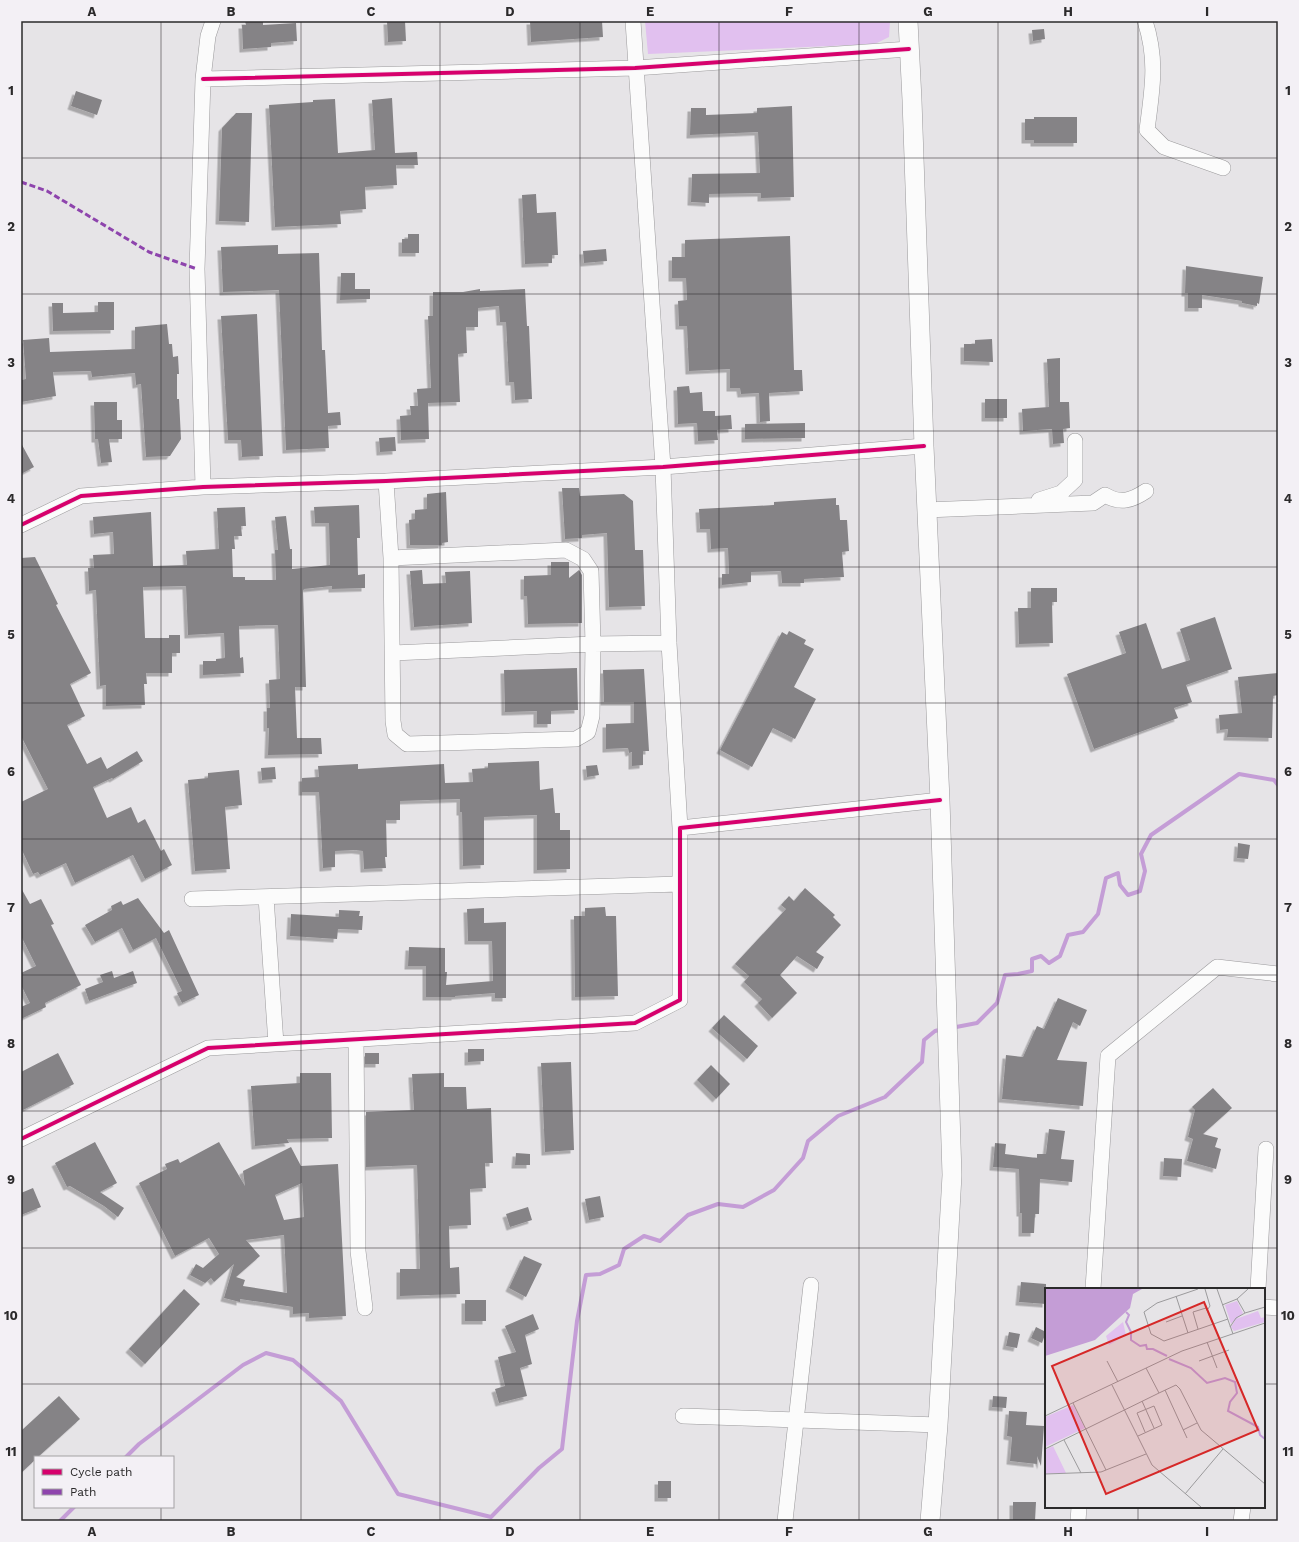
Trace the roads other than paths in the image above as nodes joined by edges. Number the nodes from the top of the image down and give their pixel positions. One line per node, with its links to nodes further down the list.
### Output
1 (213, 21): 7 (street)
2 (633, 21): 6 (street)
3 (908, 21): 5 (main road)
4 (1145, 21): 8 (street)
5 (908, 49): 6 (street); 10 (main road)
6 (635, 68): 7 (street); 11 (street)
7 (203, 80): 13 (street)
8 (1223, 168)
9 (1075, 442): 15 (street)
10 (924, 446): 11 (street); 16 (main road)
11 (663, 467): 12 (street); 19 (street)
12 (386, 481): 13 (street); 18 (street)
13 (203, 487): 17 (street)
14 (1146, 491): 15 (street)
15 (1020, 506): 16 (street)
16 (926, 510): 22 (main road)
17 (21, 525)
18 (390, 558): 20 (street); 21 (street)
19 (669, 643): 20 (street); 23 (street)
20 (593, 644): 21 (street); 21 (street)
21 (393, 652)
22 (940, 800): 23 (street); 40 (main road)
23 (680, 828): 24 (street)
24 (680, 884): 25 (street); 28 (street)
25 (266, 897): 26 (street); 29 (street)
26 (192, 899)
27 (1278, 974): 33 (street)
28 (356, 1039): 29 (street); 36 (street)
29 (276, 1044): 30 (street)
30 (21, 1139)
31 (1266, 1149): 34 (street)
32 (811, 1285): 39 (street)
33 (1093, 1288)
34 (1258, 1288)
35 (1265, 1307): 37 (street)
36 (365, 1308)
37 (1278, 1308)
38 (683, 1416): 39 (street)
39 (796, 1420): 40 (street); 43 (street)
40 (938, 1425): 44 (main road)
41 (1079, 1508): 45 (street)
42 (1242, 1508): 46 (street)
43 (785, 1521)
44 (930, 1521)
45 (1078, 1521)
46 (1241, 1521)

